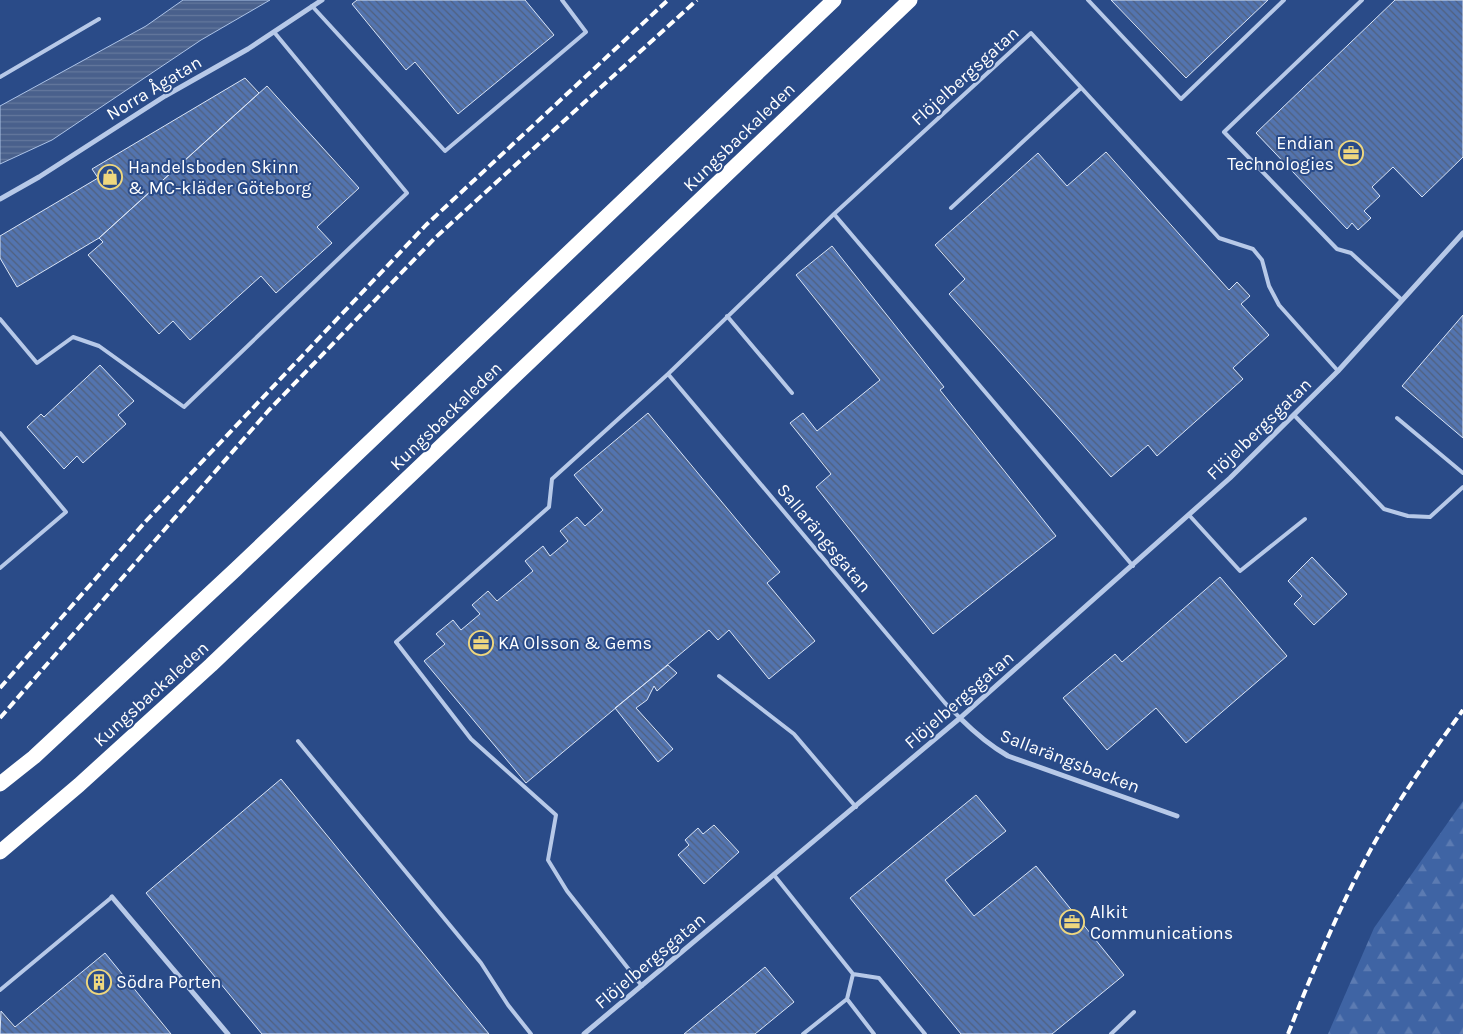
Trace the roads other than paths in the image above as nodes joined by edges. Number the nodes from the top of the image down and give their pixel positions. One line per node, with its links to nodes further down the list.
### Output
1 (322, 0): 8 (street, Norra Ågatan)
2 (562, 0): 8 (lane)
3 (834, 0): 35 (highway, Kungsbackaleden)
4 (910, 0): 38 (highway, Kungsbackaleden)
5 (1088, 0): 6 (lane)
6 (1284, 0)
7 (1362, 0): 17 (lane)
8 (312, 6): 10 (street, Norra Ågatan)
9 (99, 19): 11 (lane)
10 (274, 32): 13 (street, Norra Ågatan); 19 (lane)
11 (0, 77)
12 (1081, 88): 14 (lane); 15 (lane, Flöjelbergsgatan); 20 (lane, Flöjelbergsgatan)
13 (0, 199)
14 (952, 208)
15 (834, 214): 18 (lane, Flöjelbergsgatan); 30 (lane)
16 (1463, 233): 17 (street, Flöjelbergsgatan)
17 (1402, 300): 20 (street, Flöjelbergsgatan)
18 (728, 316): 21 (lane, Flöjelbergsgatan); 22 (lane)
19 (0, 318)
20 (1338, 371): 23 (street, Flöjelbergsgatan)
21 (668, 374): 33 (lane, Sallarängsgatan); 42 (lane, Flöjelbergsgatan)
22 (792, 393)
23 (1294, 415): 27 (lane); 28 (street, Flöjelbergsgatan)
24 (1397, 418): 26 (lane)
25 (0, 433): 31 (lane)
26 (1463, 473)
27 (1463, 487)
28 (1189, 515): 29 (lane); 30 (street, Flöjelbergsgatan)
29 (1305, 519)
30 (1133, 566): 33 (street, Flöjelbergsgatan)
31 (0, 568)
32 (719, 676): 36 (lane)
33 (960, 718): 36 (street, Flöjelbergsgatan); 37 (street, Sallarängsbacken)
34 (298, 741): 47 (lane)
35 (0, 784)
36 (856, 807): 39 (street, Flöjelbergsgatan)
37 (1177, 816)
38 (0, 852)
39 (774, 875): 41 (lane); 42 (street, Flöjelbergsgatan)
40 (112, 897): 43 (lane); 46 (street)
41 (853, 974): 44 (lane); 51 (lane)
42 (642, 986): 48 (street, Flöjelbergsgatan)
43 (0, 990)
44 (847, 998): 49 (lane); 50 (lane)
45 (1134, 1012): 52 (lane)
46 (228, 1034)
47 (531, 1034)
48 (584, 1034)
49 (803, 1034)
50 (874, 1034)
51 (925, 1034)
52 (1111, 1034)

